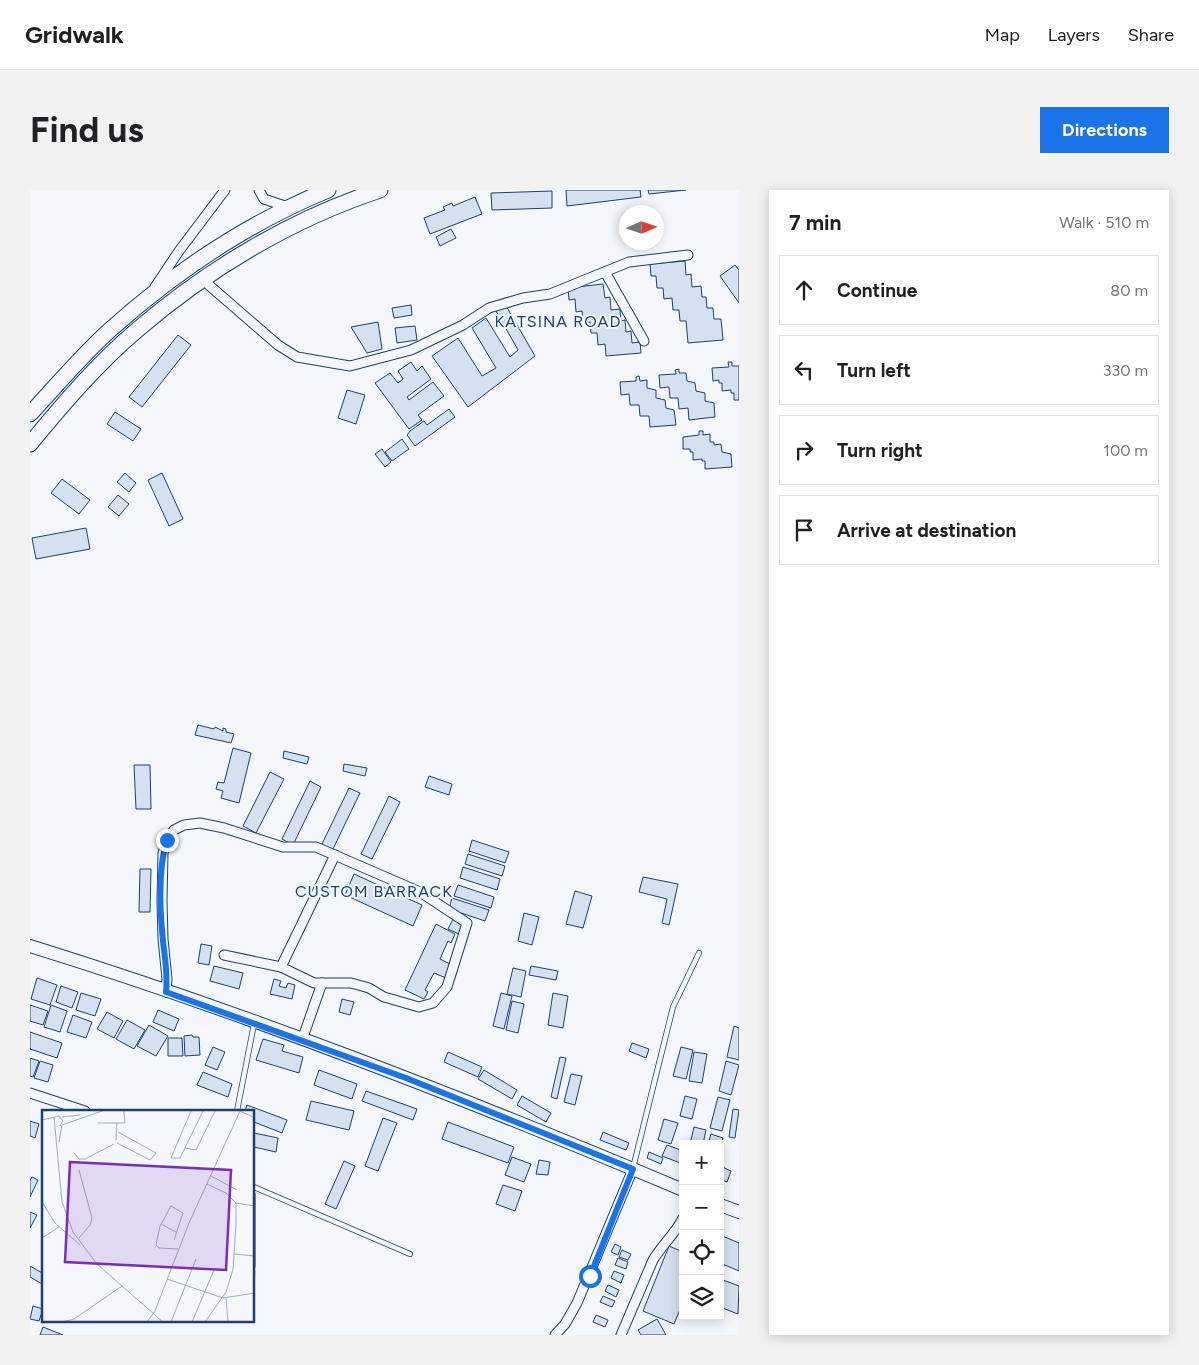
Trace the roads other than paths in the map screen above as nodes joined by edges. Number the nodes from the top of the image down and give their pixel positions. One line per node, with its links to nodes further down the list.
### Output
1 (225, 190): 9 (street)
2 (259, 190): 5 (street)
3 (328, 190): 5 (highway)
4 (380, 190): 8 (highway)
5 (288, 206): 9 (highway)
6 (688, 255): 7 (street)
7 (605, 272): 8 (street); 10 (street)
8 (203, 280): 12 (highway)
9 (147, 300): 11 (highway)
10 (644, 341)
11 (30, 414)
12 (30, 444)
13 (335, 855): 17 (street); 18 (street); 19 (street)
14 (30, 946): 19 (main road)
15 (699, 953): 25 (lane)
16 (224, 955): 17 (street)
17 (282, 967): 18 (street)
18 (322, 983): 21 (street)
19 (166, 992): 20 (main road)
20 (254, 1022): 21 (main road); 24 (lane)
21 (302, 1040): 25 (main road)
22 (30, 1093): 23 (street)
23 (82, 1110)
24 (237, 1110)
25 (633, 1169): 27 (main road); 32 (street)
26 (255, 1187): 31 (lane)
27 (679, 1188)
28 (724, 1206): 29 (main road)
29 (739, 1212)
30 (679, 1227): 33 (street)
31 (410, 1254)
32 (555, 1335)
33 (621, 1335)

